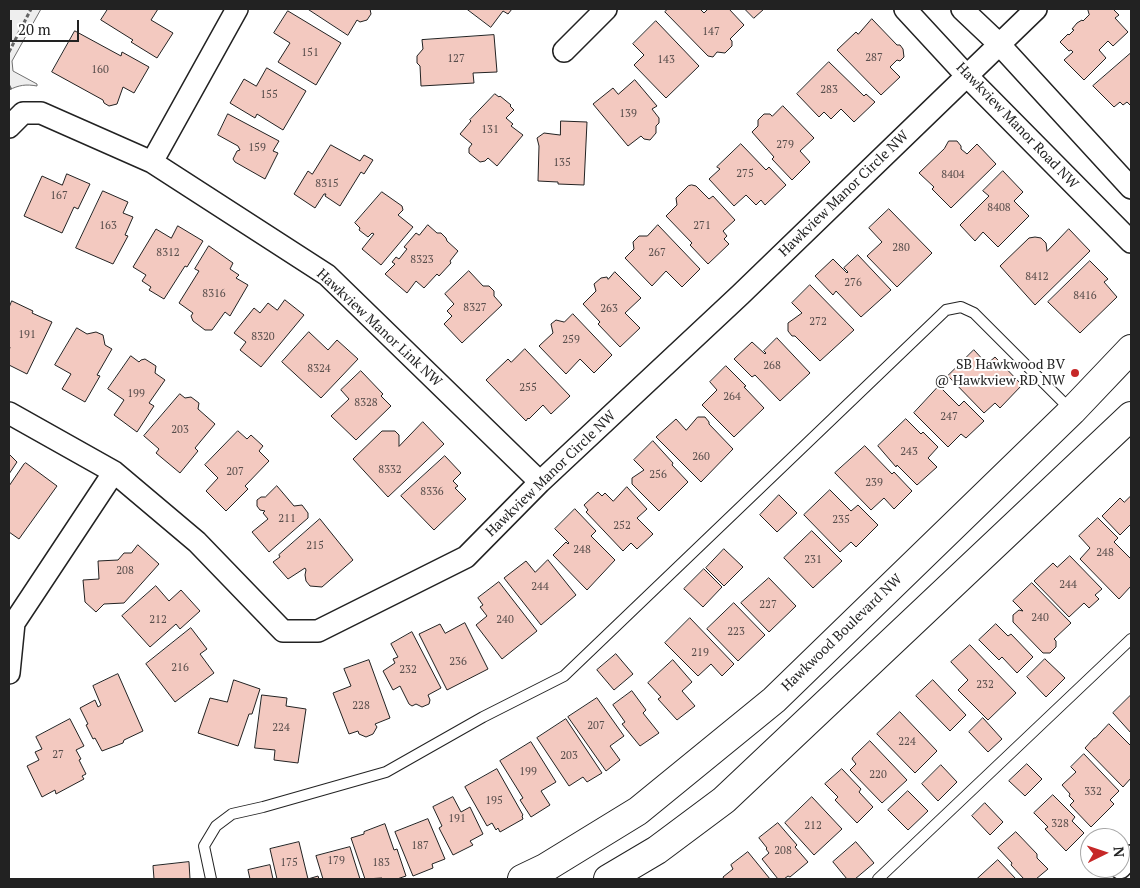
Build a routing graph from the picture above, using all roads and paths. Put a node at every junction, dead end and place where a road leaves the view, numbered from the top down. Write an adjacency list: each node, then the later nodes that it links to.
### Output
1 (32, 9): 9 (path)
2 (236, 9): 14 (street)
3 (606, 9): 8 (street)
4 (906, 9): 10 (street, Hawkview Manor Road NW)
5 (962, 9): 7 (street)
6 (1036, 9): 7 (street, Hawkview Manor Circle NW)
7 (999, 44): 10 (street, Hawkview Manor Circle NW); 15 (street)
8 (564, 51)
9 (9, 52)
10 (966, 75): 16 (street, Hawkview Manor Road NW); 22 (street, Hawkview Manor Circle NW)
11 (9, 86): 12 (path)
12 (11, 90)
13 (9, 127): 14 (street)
14 (152, 162): 22 (street, Hawkview Manor Link NW)
15 (1131, 188)
16 (1131, 242)
17 (1131, 349): 18 (street, Hawkwood Boulevard NW)
18 (1072, 410): 25 (street, Hawkwood Boulevard NW); 27 (lane)
19 (9, 413): 21 (street, Hawkview Manor Circle NW)
20 (1131, 416): 26 (street)
21 (114, 472): 22 (street, Hawkview Manor Circle NW); 24 (street)
22 (540, 482)
23 (1131, 639): 30 (lane)
24 (9, 674)
25 (774, 700): 26 (street); 28 (street, Hawkwood Boulevard NW)
26 (798, 729): 29 (street)
27 (211, 879)
28 (522, 879)
29 (608, 879)
30 (878, 879)

